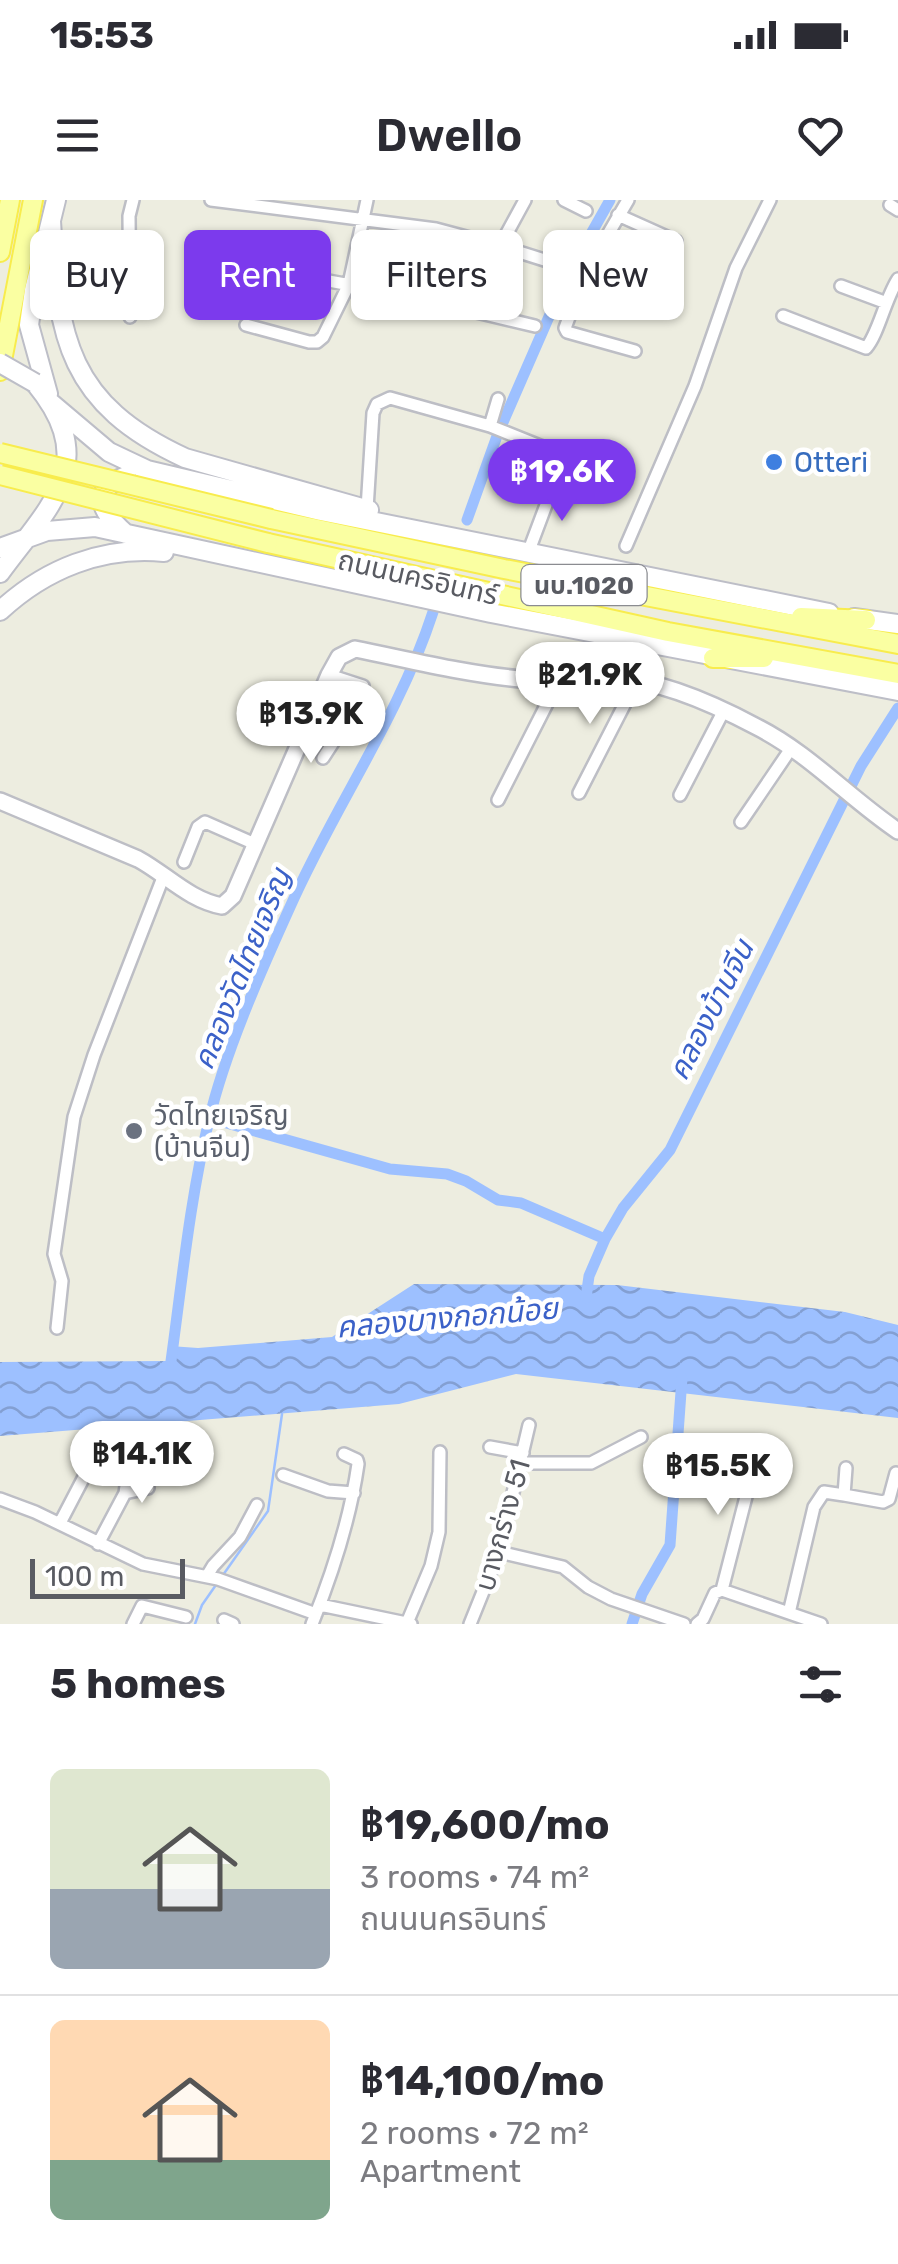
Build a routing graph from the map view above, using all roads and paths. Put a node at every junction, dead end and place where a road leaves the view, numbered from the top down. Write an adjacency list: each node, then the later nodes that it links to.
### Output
1 (10, 200): 20 (main road)
2 (32, 200): 31 (main road)
3 (56, 200): 14 (main road)
4 (133, 200): 15 (street)
5 (211, 200): 13 (street)
6 (368, 200): 13 (street)
7 (525, 200): 17 (street)
8 (564, 200): 11 (street)
9 (628, 200): 12 (street)
10 (770, 200): 42 (street)
11 (586, 211)
12 (618, 216): 18 (street); 19 (street)
13 (362, 218): 16 (street); 23 (street)
14 (51, 221): 33 (main road); 38 (main road)
15 (129, 230)
16 (440, 230)
17 (509, 230)
18 (609, 230)
19 (650, 230)
20 (0, 252)
21 (898, 278): 25 (street)
22 (331, 281): 23 (street)
23 (350, 284): 28 (street); 29 (street)
24 (841, 286): 25 (street)
25 (884, 302): 26 (street)
26 (783, 316)
27 (568, 320): 30 (street)
28 (246, 324)
29 (535, 326)
30 (635, 352)
31 (0, 367): 33 (main road, bridge)
32 (498, 399): 34 (street)
33 (51, 403): 36 (main road, ถนนนครอินทร์ / นบ.1020); 41 (main road)
34 (493, 426): 38 (street); 44 (street)
35 (0, 452): 48 (main road, ถนนนครอินทร์ / นบ.1020, bridge)
36 (147, 470): 39 (main road); 40 (main road, ถนนนครอินทร์ / นบ.1020)
37 (0, 476): 53 (main road, ถนนนครอินทร์ / นบ.1020, bridge)
38 (367, 510): 40 (main road)
39 (126, 534): 41 (main road, ถนนนครอินทร์ / นบ.1020); 45 (main road, ถนนนครอินทร์ / นบ.1020)
40 (448, 535): 44 (main road, ถนนนครอินทร์ / นบ.1020)
41 (25, 539): 43 (main road, ถนนนครอินทร์); 46 (main road)
42 (626, 546)
43 (0, 548)
44 (528, 553): 49 (main road, ถนนนครอินทร์ / นบ.1020)
45 (224, 556): 47 (main road); 51 (main road, ถนนนครอินทร์ / นบ.1020)
46 (0, 574)
47 (0, 612)
48 (741, 615): 49 (main road); 52 (main road, ถนนนครอินทร์ / นบ.1020)
49 (866, 620): 50 (main road, ถนนนครอินทร์ / นบ.1020)
50 (898, 624)
51 (630, 642): 54 (main road, ถนนนครอินทร์ / นบ.1020); 57 (street)
52 (898, 644)
53 (805, 657): 54 (main road); 55 (main road, ถนนนครอินทร์ / นบ.1020)
54 (714, 658): 60 (main road, ถนนนครอินทร์ / นบ.1020)
55 (898, 674)
56 (329, 675): 58 (street); 59 (street); 62 (street)
57 (630, 679): 58 (street); 61 (street); 65 (street)
58 (559, 680): 67 (street)
59 (364, 686)
60 (898, 692)
61 (723, 712): 63 (street); 66 (street)
62 (309, 715): 64 (street); 71 (street)
63 (792, 747): 69 (street); 70 (street)
64 (323, 758)
65 (578, 793)
66 (680, 795)
67 (498, 800)
68 (0, 801): 73 (street)
69 (741, 822)
70 (898, 831)
71 (255, 844): 72 (street); 73 (street)
72 (184, 862)
73 (164, 875): 74 (street)
74 (57, 1328)
75 (529, 1425): 82 (street, บางกร่าง 51)
76 (641, 1436): 82 (street)
77 (490, 1447): 82 (street)
78 (131, 1451): 88 (street)
79 (440, 1452): 101 (street)
80 (344, 1454): 89 (street)
81 (756, 1454): 97 (street)
82 (523, 1458): 95 (street, บางกร่าง 51)
83 (846, 1468): 90 (street)
84 (896, 1473): 90 (street)
85 (283, 1475): 89 (street)
86 (84, 1477): 93 (street)
87 (148, 1488): 88 (street)
88 (125, 1493): 94 (street)
89 (354, 1493): 99 (street)
90 (844, 1495): 98 (street)
91 (1, 1499): 93 (street)
92 (257, 1505): 96 (street)
93 (60, 1523): 94 (street)
94 (98, 1544): 96 (street)
95 (499, 1552): 103 (street, บางกร่าง 51); 104 (street)
96 (218, 1579): 99 (street)
97 (722, 1590): 98 (street); 105 (street)
98 (789, 1613): 106 (street)
99 (316, 1614): 101 (street)
100 (186, 1617): 102 (street)
101 (408, 1623)
102 (133, 1624)
103 (470, 1624)
104 (684, 1624)
105 (696, 1624)
106 (820, 1624)

